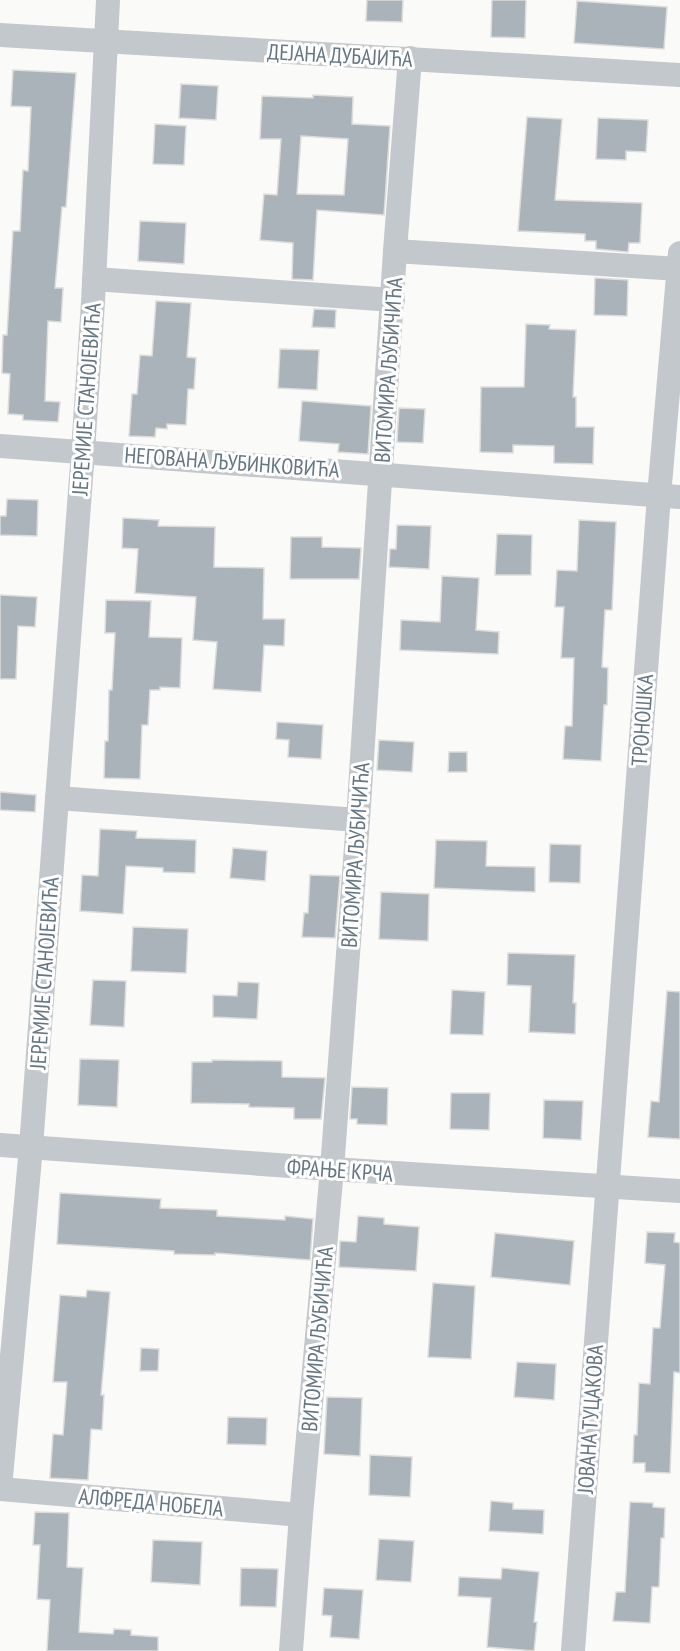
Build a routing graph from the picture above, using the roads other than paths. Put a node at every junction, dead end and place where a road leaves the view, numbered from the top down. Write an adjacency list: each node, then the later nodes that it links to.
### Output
1 (108, 0): 3 (street, ЈЕРЕМИЈЕ СТАНОЈЕВИЋА)
2 (0, 35): 3 (street, ДЕЈАНА ДУБАЈИЋА)
3 (105, 43): 4 (street, ДЕЈАНА ДУБАЈИЋА); 8 (street, ЈЕРЕМИЈЕ СТАНОЈЕВИЋА)
4 (410, 58): 5 (street, ДЕЈАНА ДУБАЈИЋА); 6 (street, ВИТОМИРА ЉУБИЧИЋА)
5 (680, 75)
6 (395, 251): 7 (street); 9 (street, ВИТОМИРА ЉУБИЧИЋА)
7 (679, 261): 13 (street, ТРОНОШКА)
8 (94, 279): 9 (street); 11 (street, ЈЕРЕМИЈЕ СТАНОЈЕВИЋА)
9 (393, 300): 12 (street, ВИТОМИРА ЉУБИЧИЋА)
10 (0, 446): 11 (street, НЕГОВАНА ЉУБИНКОВИЋА)
11 (83, 451): 12 (street, НЕГОВАНА ЉУБИНКОВИЋА); 14 (street, ЈЕРЕМИЈЕ СТАНОЈЕВИЋА)
12 (381, 473): 13 (street, НЕГОВАНА ЉУБИНКОВИЋА); 15 (street, ВИТОМИРА ЉУБИЧИЋА)
13 (669, 496): 19 (street, ТРОНОШКА)
14 (57, 798): 15 (street); 17 (street, ЈЕРЕМИЈЕ СТАНОЈЕВИЋА)
15 (358, 820): 18 (street, ВИТОМИРА ЉУБИЧИЋА)
16 (0, 1145): 17 (street, ФРАЊЕ КРЧА)
17 (31, 1147): 18 (street, ФРАЊЕ КРЧА); 21 (street, АЛФРЕДА НОБЕЛА)
18 (332, 1169): 19 (street, ФРАЊЕ КРЧА); 22 (street, ВИТОМИРА ЉУБИЧИЋА)
19 (606, 1187): 20 (street, ФРАЊЕ КРЧА); 24 (street, ЈОВАНА ТУЦАКОВА)
20 (680, 1191)
21 (0, 1488): 22 (street, АЛФРЕДА НОБЕЛА)
22 (301, 1515): 23 (street, ВИТОМИРА ЉУБИЧИЋА)
23 (291, 1651)
24 (573, 1651)

